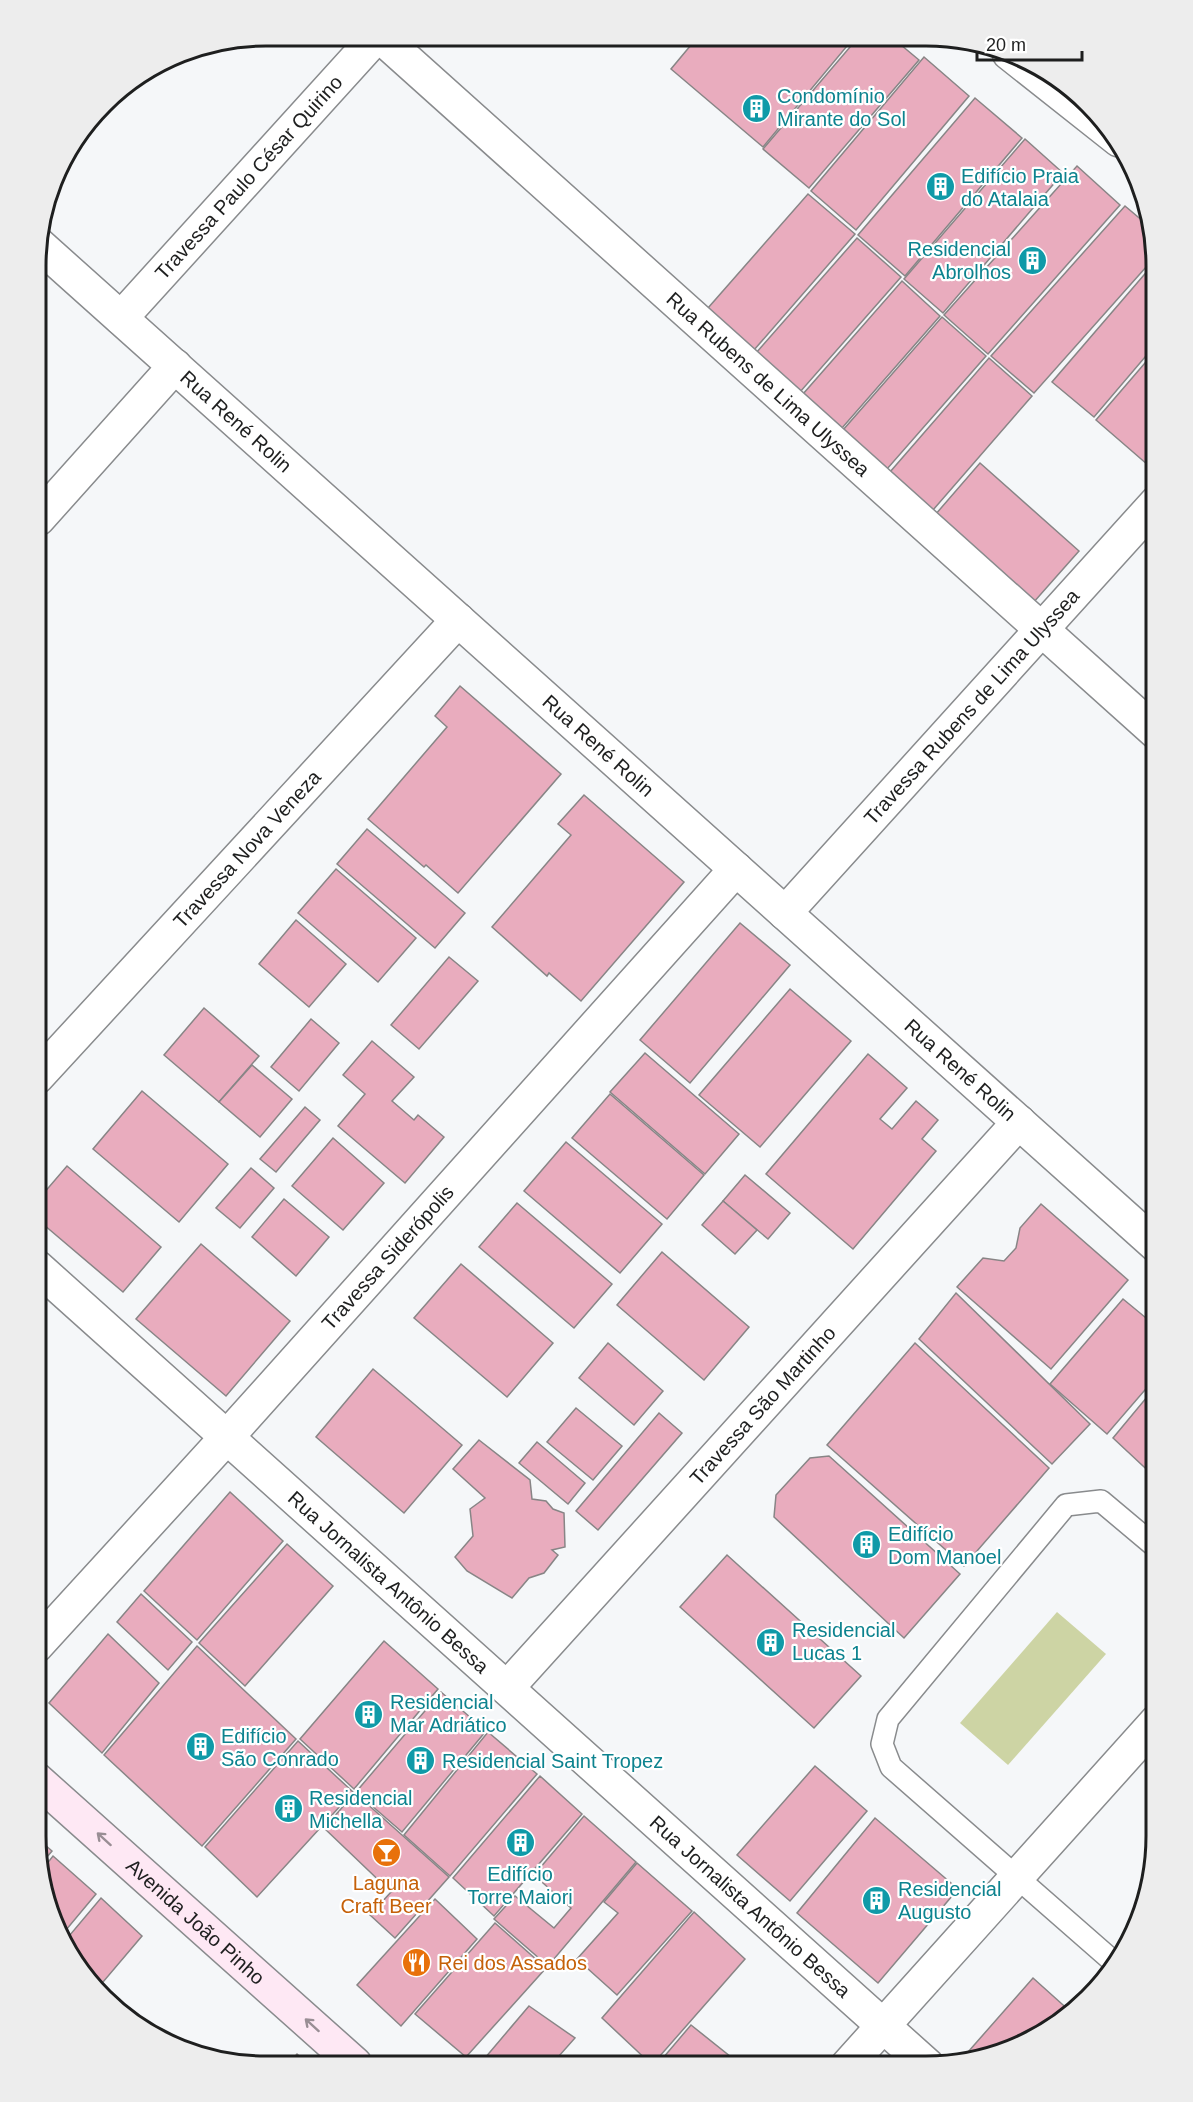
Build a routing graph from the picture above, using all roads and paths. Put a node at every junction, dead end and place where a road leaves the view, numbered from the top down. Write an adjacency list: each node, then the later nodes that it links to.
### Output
1 (368, 46): 6 (street, Travessa Paulo César Quirino)
2 (391, 46): 11 (street, Rua Rubens de Lima Ulyssea)
3 (1044, 81): 4 (street)
4 (1081, 110)
5 (47, 252): 6 (street, Rua René Rolin)
6 (121, 318): 7 (street, Rua René Rolin)
7 (175, 366): 8 (street); 10 (street, Rua René Rolin)
8 (46, 510)
9 (1147, 513): 11 (street, Travessa Rubens de Lima Ulyssea)
10 (458, 620): 13 (street, Rua René Rolin); 15 (street, Travessa Nova Veneza)
11 (1042, 630): 12 (street, Rua Rubens de Lima Ulyssea); 14 (street, Travessa Rubens de Lima Ulyssea)
12 (1147, 724)
13 (736, 869): 14 (street, Rua René Rolin); 19 (street, Travessa Siderópolis)
14 (785, 913): 16 (street, Rua René Rolin)
15 (46, 1067)
16 (1019, 1122): 17 (street, Rua René Rolin); 22 (street, Travessa São Martinho)
17 (1147, 1237)
18 (46, 1275): 19 (street, Rua Jornalista Antônio Bessa)
19 (227, 1437): 21 (street, Travessa Siderópolis); 22 (street, Rua Jornalista Antônio Bessa)
20 (1147, 1540): 25 (lane)
21 (46, 1635)
22 (507, 1688): 27 (street, Rua Jornalista Antônio Bessa)
23 (1147, 1731): 25 (street)
24 (46, 1788): 28 (main road, Avenida João Pinho, one-way to 24)
25 (1017, 1878): 26 (lane); 27 (street)
26 (1109, 1958)
27 (884, 2026): 29 (street); 30 (street, Rua Jornalista Antônio Bessa)
28 (346, 2056)
29 (856, 2056)
30 (917, 2056)

